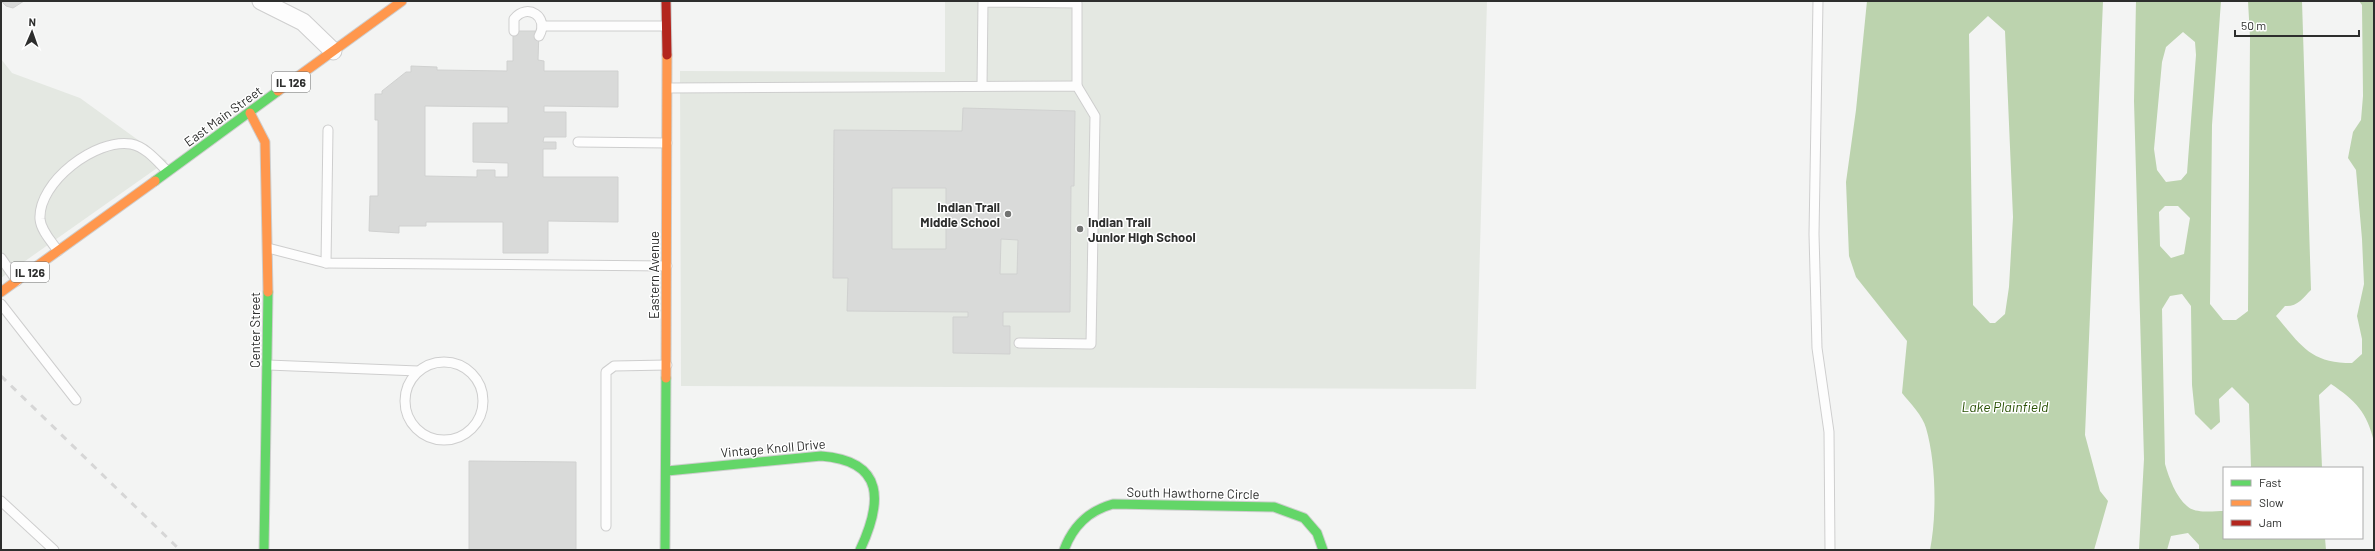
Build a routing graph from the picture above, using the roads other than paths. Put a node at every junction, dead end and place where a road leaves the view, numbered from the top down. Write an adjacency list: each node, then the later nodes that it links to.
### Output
1 (261, 1): 9 (street)
2 (402, 1): 9 (street, East Main Street / IL 126)
3 (666, 1): 6 (street, Eastern Avenue)
4 (1818, 1): 40 (lane)
5 (542, 26): 6 (lane); 7 (lane); 8 (lane)
6 (666, 26): 12 (street, Eastern Avenue)
7 (514, 31)
8 (539, 36)
9 (333, 50): 13 (street, East Main Street / IL 126)
10 (982, 86): 11 (lane); 11 (lane); 12 (lane)
11 (1077, 86): 26 (lane)
12 (668, 88): 16 (street, Eastern Avenue)
13 (250, 113): 17 (street, East Main Street); 18 (street, Center Street)
14 (328, 130): 21 (lane)
15 (578, 142): 16 (lane)
16 (667, 143): 22 (street, Eastern Avenue)
17 (168, 171): 19 (street, East Main Street); 19 (lane)
18 (268, 248): 21 (lane); 27 (street, Center Street)
19 (58, 251): 23 (street, IL 126)
20 (1, 258): 23 (lane)
21 (326, 263): 22 (lane)
22 (667, 266): 28 (street, Eastern Avenue)
23 (17, 281): 24 (street, IL 126)
24 (1, 292)
25 (1, 304): 30 (lane)
26 (1019, 344)
27 (268, 364): 29 (lane); 35 (street, Center Street)
28 (667, 365): 31 (street, Eastern Avenue); 33 (lane)
29 (418, 371): 29 (lane)
30 (76, 400)
31 (667, 471): 36 (street, Eastern Avenue); 37 (street, Vintage Knoll Drive)
32 (1, 501): 34 (lane)
33 (606, 526)
34 (54, 550)
35 (264, 550)
36 (665, 550)
37 (860, 550)
38 (1064, 550): 39 (street, South Hawthorne Circle)
39 (1323, 550)
40 (1830, 550)

